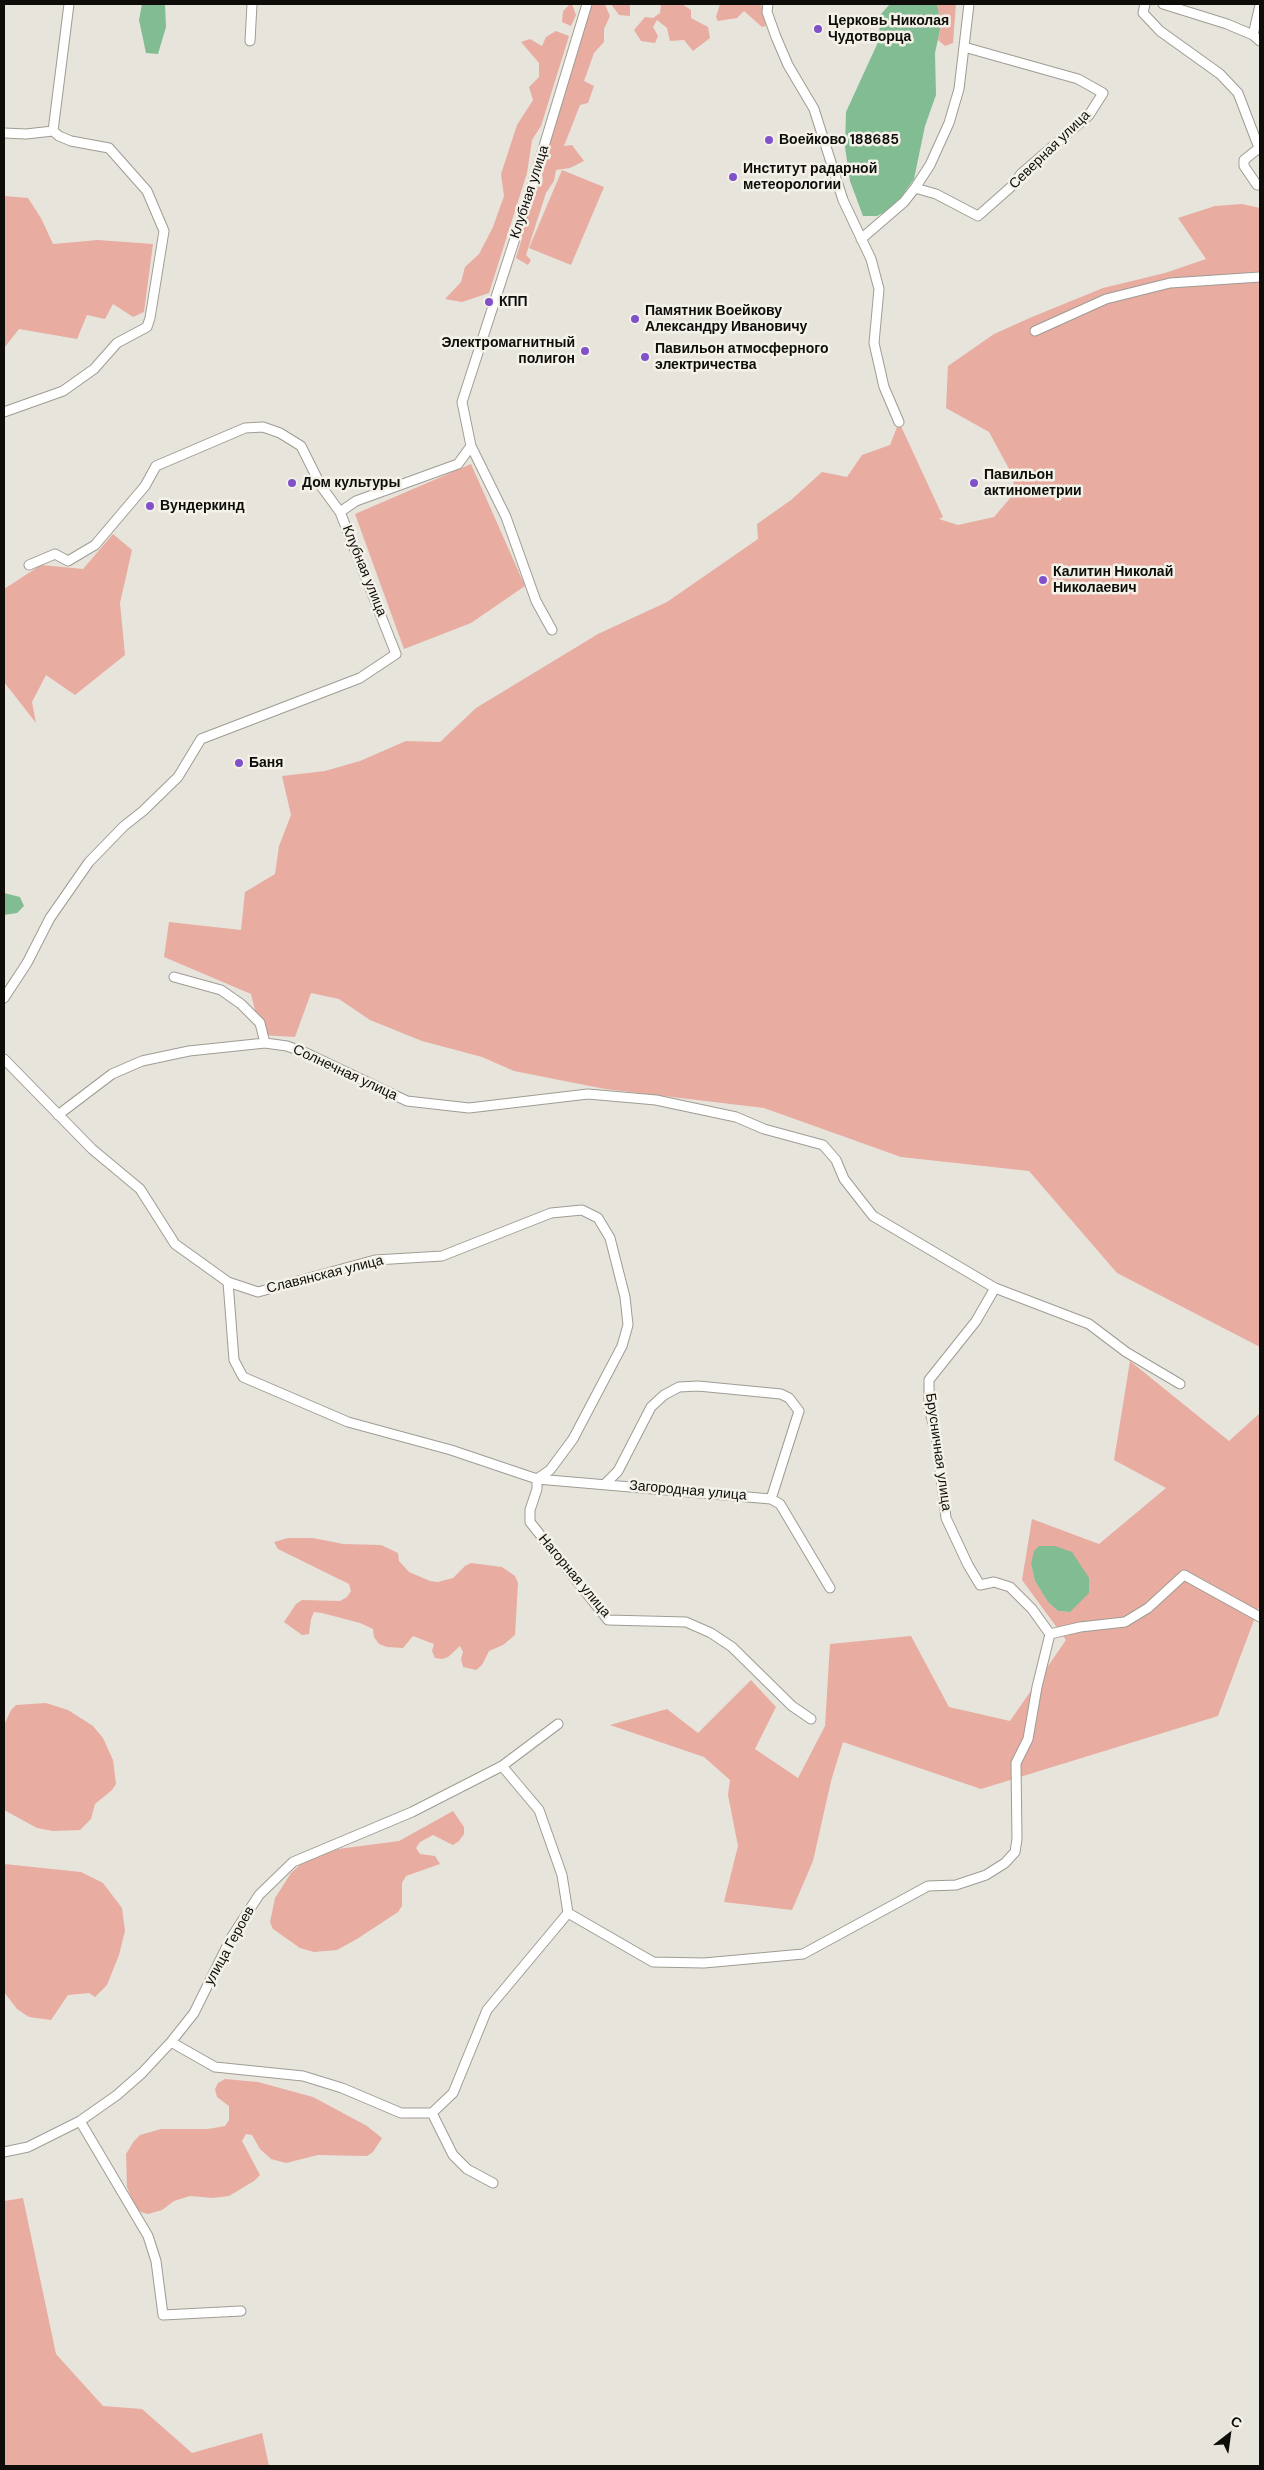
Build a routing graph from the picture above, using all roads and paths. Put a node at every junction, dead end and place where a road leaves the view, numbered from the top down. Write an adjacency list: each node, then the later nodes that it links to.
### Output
1 (69, 4): 12 (street)
2 (252, 4): 10 (street)
3 (587, 4): 21 (street, Клубная улица)
4 (768, 4): 16 (street)
5 (969, 4): 11 (street)
6 (1145, 4): 14 (street)
7 (1163, 4): 9 (street)
8 (1260, 5): 9 (street)
9 (1256, 38)
10 (250, 41)
11 (964, 47): 15 (street); 15 (street, Северная улица)
12 (53, 131): 13 (street); 19 (street)
13 (4, 133)
14 (1260, 185)
15 (916, 188): 16 (street)
16 (861, 239): 20 (street)
17 (1260, 277): 18 (street)
18 (1035, 331)
19 (4, 412)
20 (899, 422)
21 (471, 446): 22 (street, Клубная улица); 24 (street)
22 (340, 512): 23 (street); 26 (street, Клубная улица)
23 (30, 564)
24 (552, 630)
25 (174, 977): 27 (street)
26 (4, 998)
27 (265, 1043): 29 (street, Солнечная улица); 31 (street, Солнечная улица)
28 (4, 1059): 29 (street, Славянская улица)
29 (58, 1115): 30 (street, Славянская улица)
30 (228, 1282): 33 (street, Загородная улица); 33 (street, Славянская улица)
31 (995, 1288): 32 (street); 38 (street, Брусничная улица)
32 (1180, 1384)
33 (537, 1479): 34 (street, Загородная улица); 39 (street, Нагорная улица)
34 (605, 1484): 35 (street, Загородная улица); 35 (street, Загородная улица)
35 (771, 1499): 36 (street)
36 (830, 1588)
37 (1260, 1617): 38 (street)
38 (1050, 1634): 42 (street)
39 (811, 1719)
40 (558, 1724): 41 (street, улица Героев)
41 (502, 1766): 42 (street); 43 (street, улица Героев)
42 (568, 1913): 44 (street)
43 (171, 2042): 44 (street); 45 (street, улица Героев)
44 (432, 2113): 47 (street)
45 (80, 2121): 46 (street, улица Героев); 48 (street)
46 (4, 2152)
47 (493, 2183)
48 (241, 2311)

